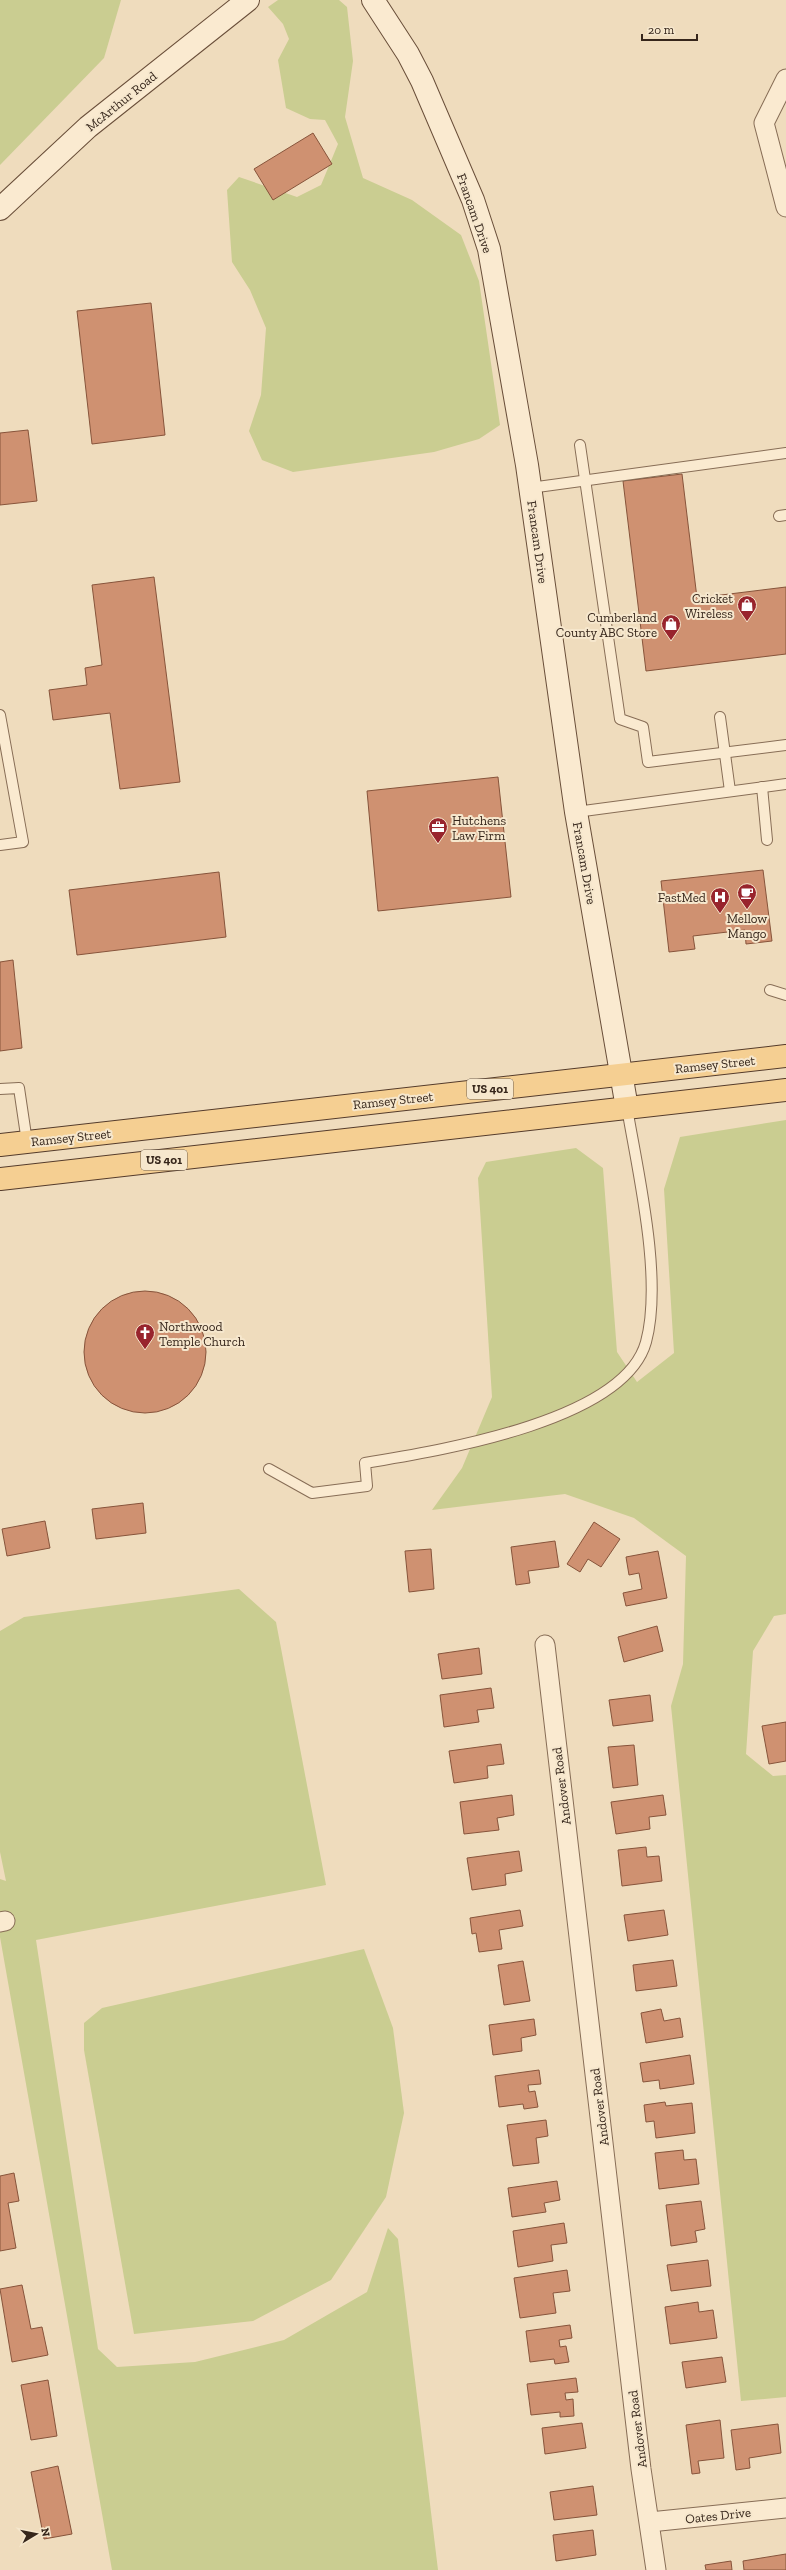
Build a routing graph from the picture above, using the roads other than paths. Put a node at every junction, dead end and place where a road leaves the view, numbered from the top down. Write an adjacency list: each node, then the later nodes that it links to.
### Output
1 (248, 0): 5 (street, McArthur Road)
2 (373, 0): 9 (street, Francam Drive)
3 (786, 79): 4 (street)
4 (786, 207)
5 (0, 209)
6 (580, 445): 8 (lane)
7 (786, 453): 8 (lane)
8 (585, 481): 9 (lane); 13 (lane)
9 (530, 488): 17 (street, Francam Drive)
10 (0, 715): 19 (lane)
11 (720, 717): 13 (lane)
12 (786, 745): 13 (lane)
13 (726, 753): 16 (lane)
14 (786, 784): 15 (lane)
15 (762, 787): 16 (lane); 18 (lane)
16 (730, 791): 17 (lane)
17 (576, 812): 23 (street, Francam Drive)
18 (767, 840)
19 (0, 845)
20 (770, 990): 21 (lane)
21 (786, 995)
22 (786, 1056): 23 (main road, Ramsey Street / US 401)
23 (620, 1075): 26 (street, Francam Drive); 27 (main road, Ramsey Street / US 401)
24 (0, 1089): 27 (lane)
25 (786, 1090): 26 (main road, US 401)
26 (627, 1108): 29 (main road, US 401); 30 (lane)
27 (27, 1142): 28 (main road, Ramsey Street / US 401)
28 (0, 1145)
29 (0, 1179)
30 (269, 1469)
31 (545, 1644): 33 (street, Andover Road)
32 (786, 2508): 33 (street, Oates Drive)
33 (650, 2522): 34 (street, Andover Road)
34 (656, 2570)

